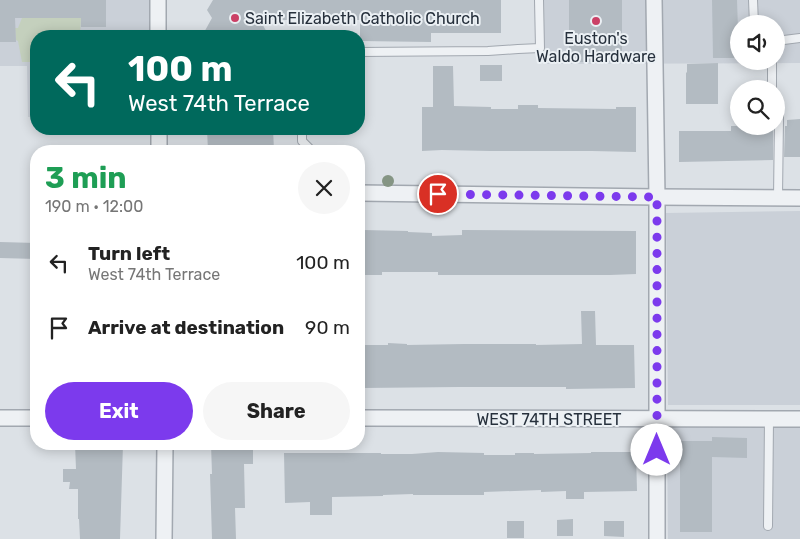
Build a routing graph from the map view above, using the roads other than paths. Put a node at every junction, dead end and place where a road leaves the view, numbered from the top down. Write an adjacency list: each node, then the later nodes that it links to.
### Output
1 (158, 0): 6 (street)
2 (539, 0): 9 (lane)
3 (654, 0): 12 (street)
4 (753, 0): 5 (lane)
5 (754, 15)
6 (158, 30)
7 (800, 38): 8 (lane)
8 (785, 39)
9 (365, 52)
10 (779, 135): 13 (lane)
11 (365, 193): 12 (street)
12 (657, 197): 13 (street); 18 (street)
13 (778, 198): 14 (street)
14 (800, 198)
15 (0, 418): 16 (street)
16 (30, 418)
17 (365, 418): 18 (street, WEST 74TH STREET)
18 (657, 419): 19 (street, WEST 74TH STREET); 24 (street)
19 (769, 419): 20 (street, WEST 74TH STREET); 22 (lane)
20 (800, 419)
21 (165, 450): 23 (street)
22 (768, 526)
23 (164, 539)
24 (657, 539)

